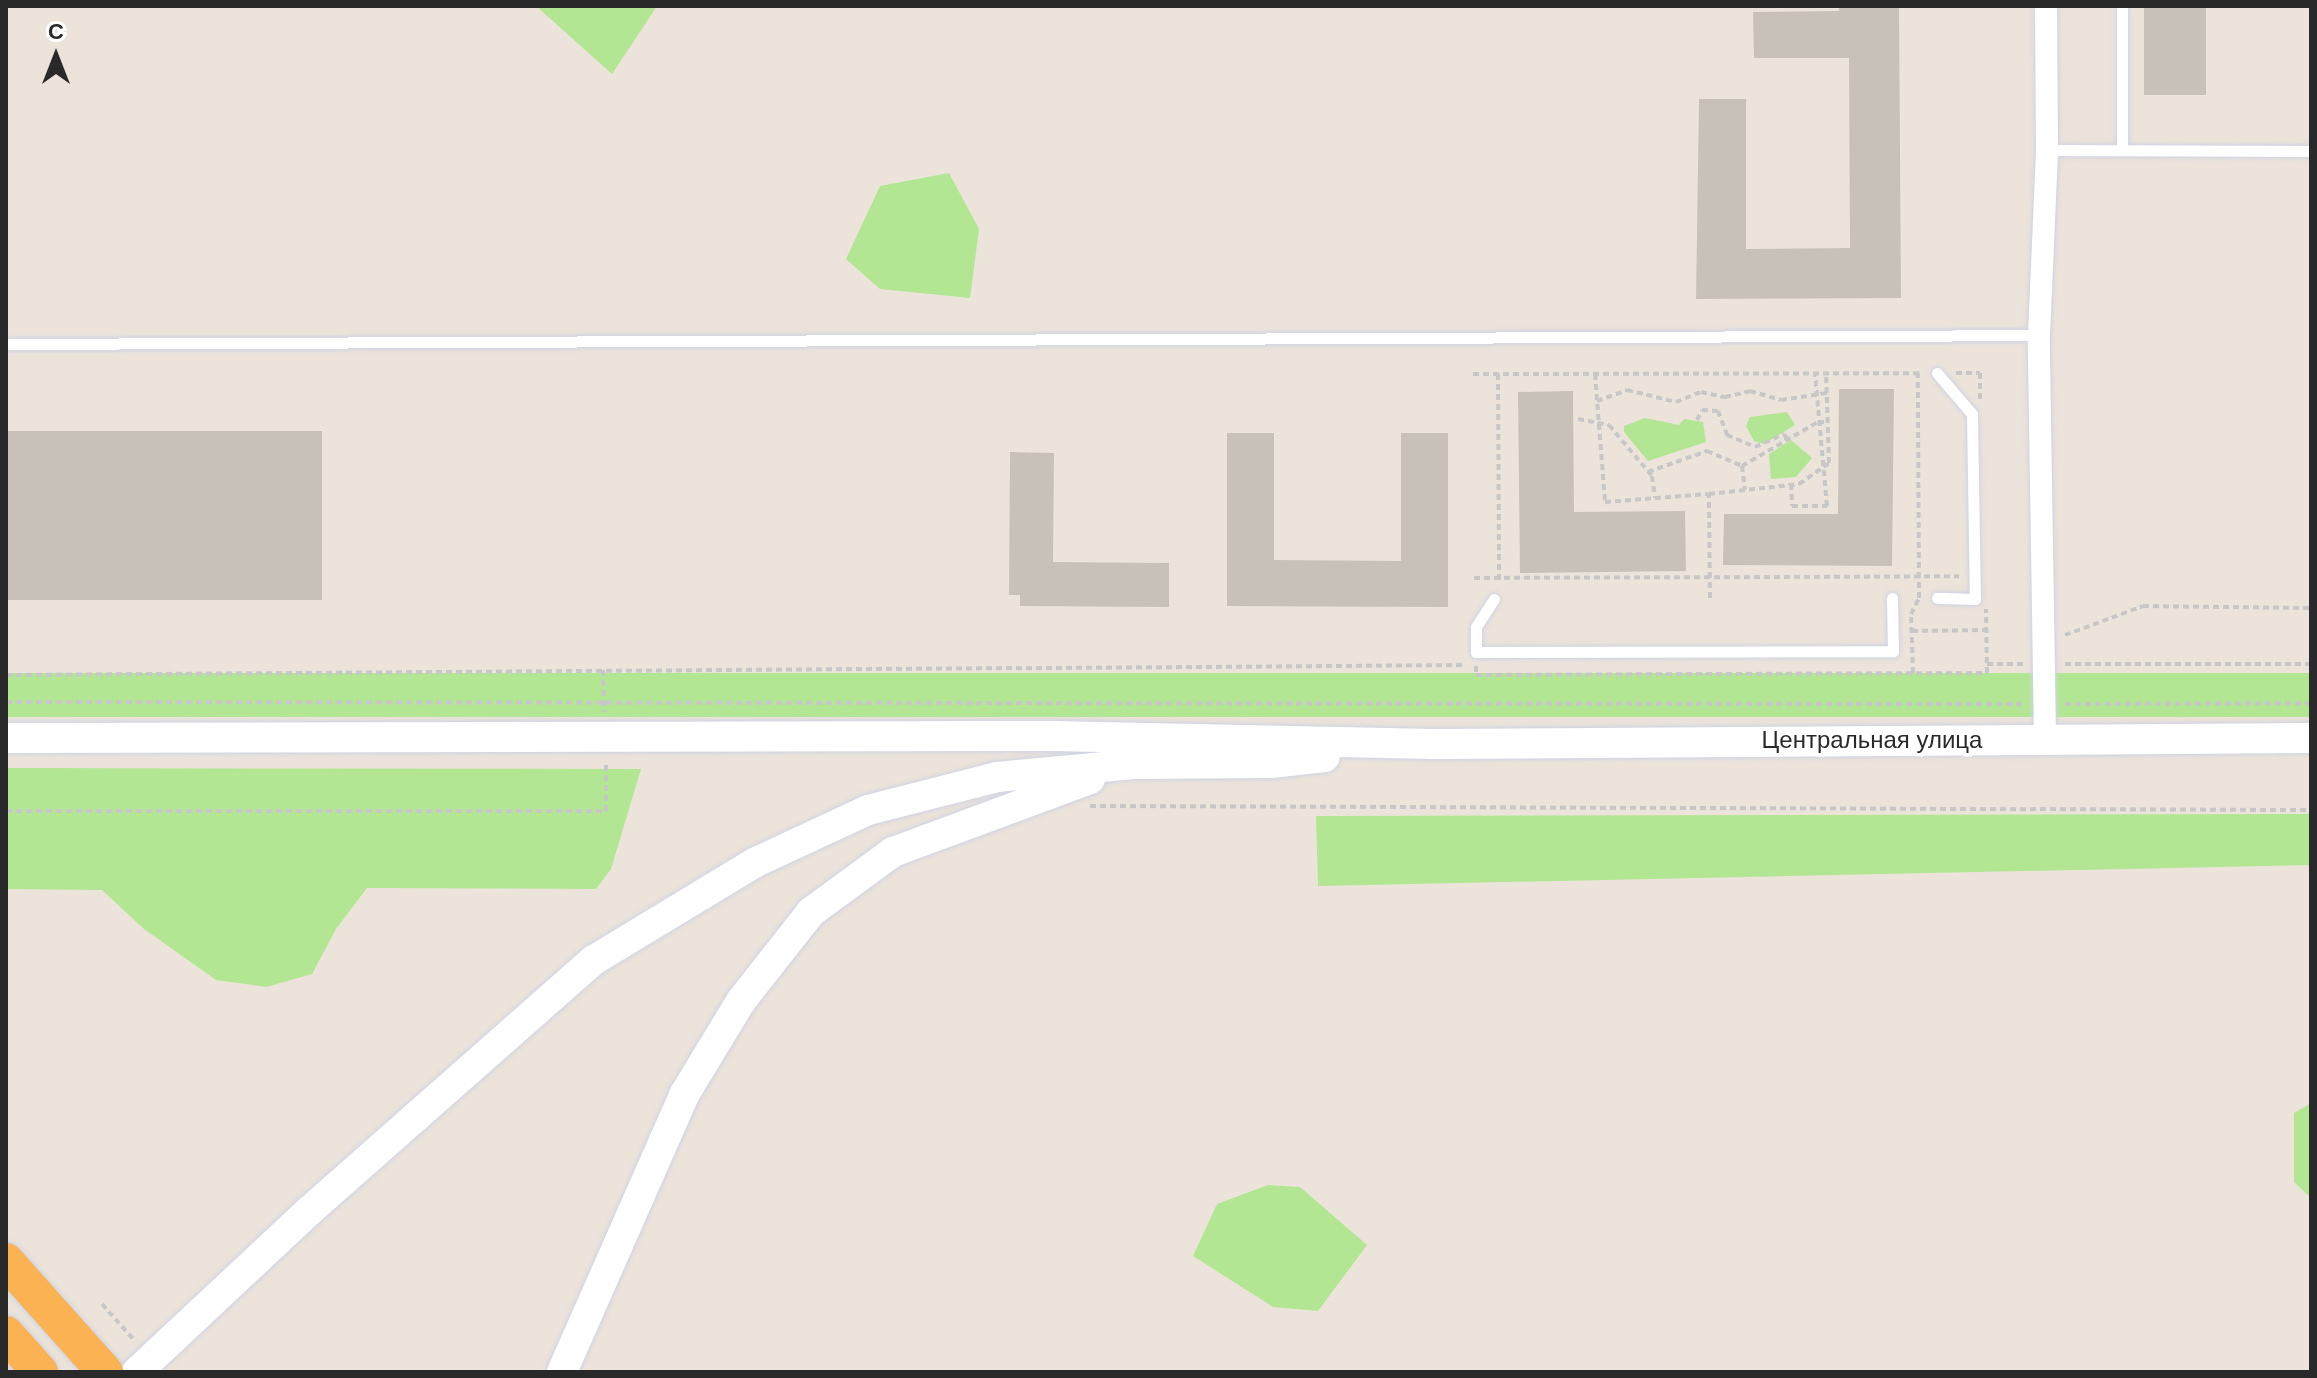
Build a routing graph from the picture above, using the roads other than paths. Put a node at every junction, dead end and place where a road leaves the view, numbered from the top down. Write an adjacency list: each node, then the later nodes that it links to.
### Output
1 (2046, 6): 3 (street)
2 (2122, 6): 4 (lane)
3 (2047, 150): 4 (lane); 6 (street)
4 (2122, 150): 5 (lane)
5 (2311, 151)
6 (2039, 335): 7 (lane); 13 (street)
7 (6, 344)
8 (1937, 373): 11 (lane)
9 (1497, 594): 10 (lane)
10 (1892, 598)
11 (1937, 598)
12 (6, 738): 15 (main road)
13 (2045, 738): 14 (main road, Центральная улица); 15 (main road, Центральная улица)
14 (2311, 738)
15 (1434, 744): 16 (main road)
16 (1135, 764): 19 (main road); 22 (main road)
17 (6, 1261): 21 (highway)
18 (6, 1334): 20 (highway)
19 (144, 1366)
20 (40, 1372)
21 (105, 1372)
22 (562, 1372)

